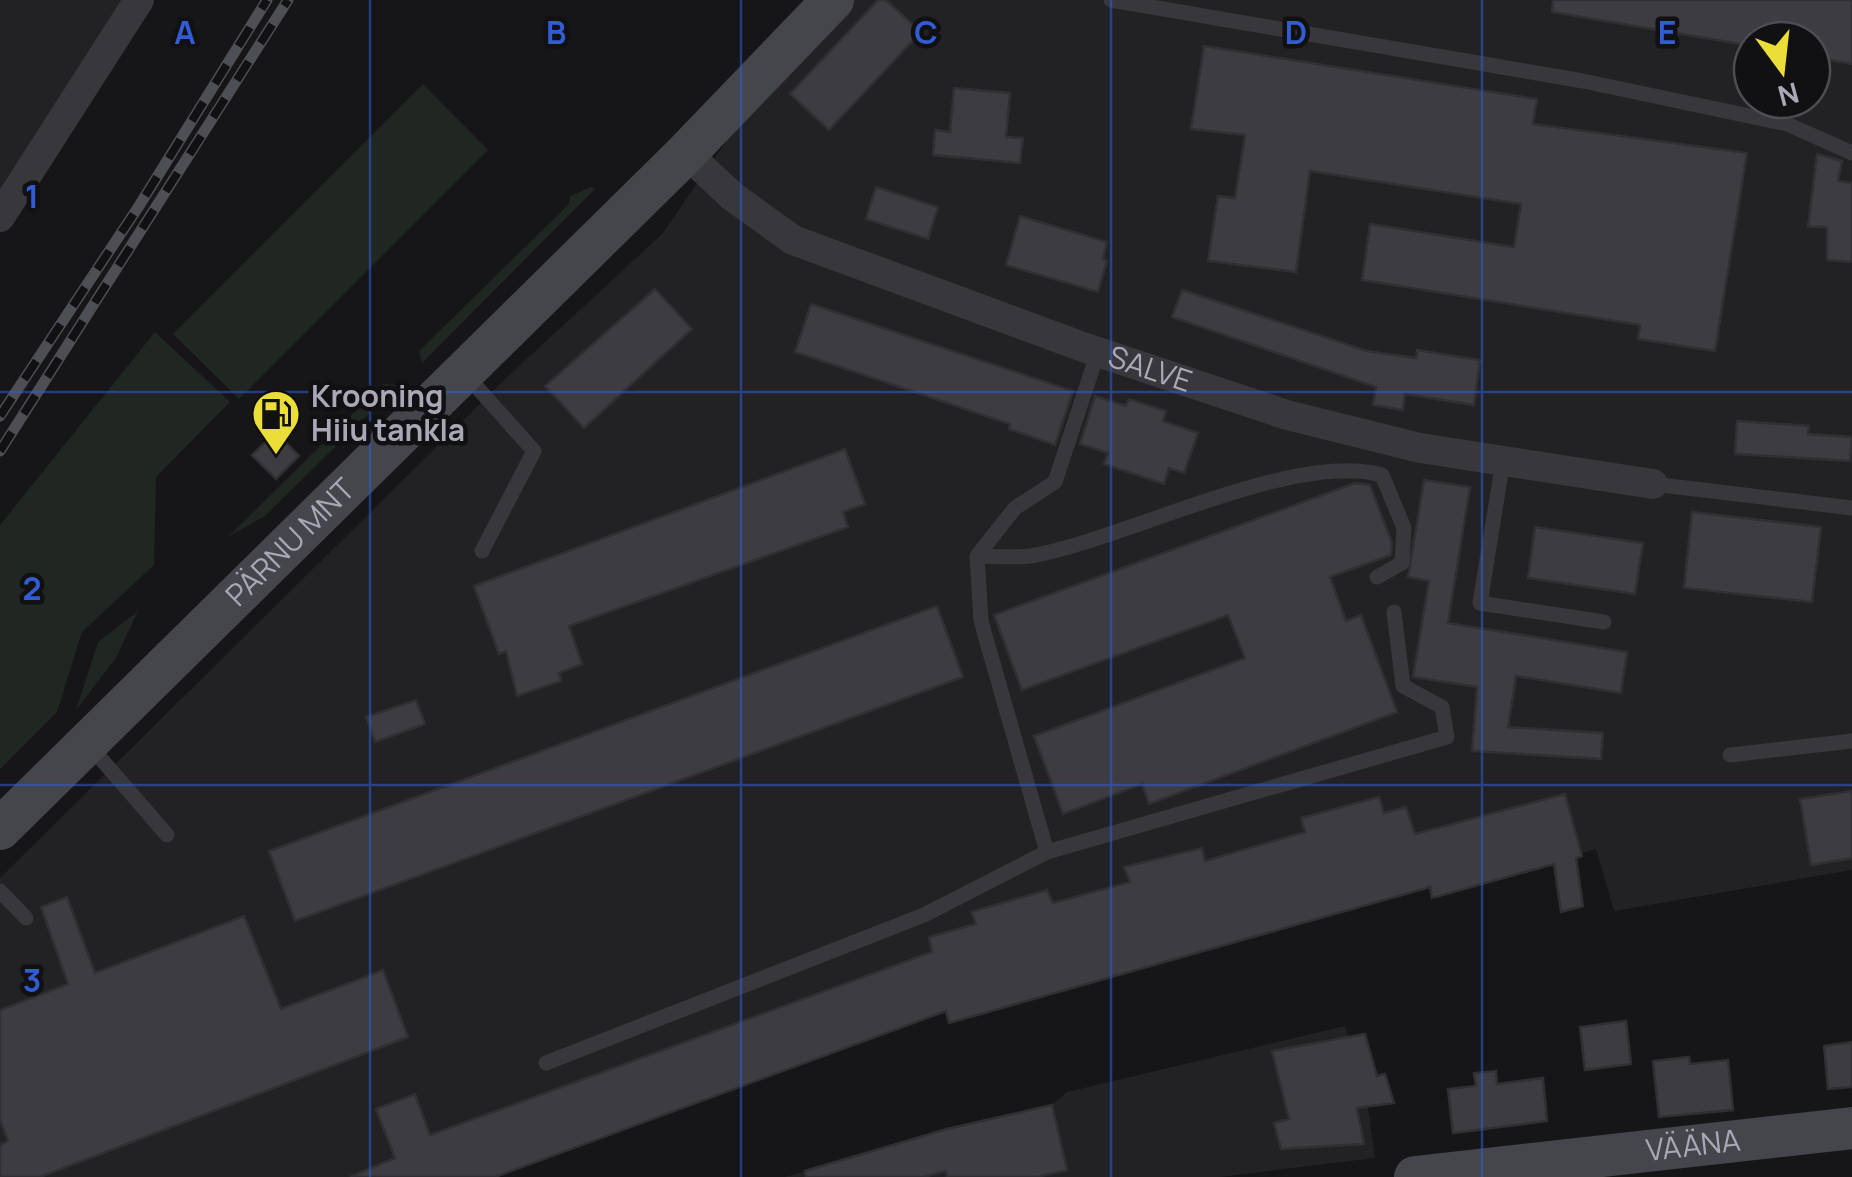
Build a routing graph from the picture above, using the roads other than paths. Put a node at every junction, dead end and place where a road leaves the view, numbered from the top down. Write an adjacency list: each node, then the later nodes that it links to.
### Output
1 (140, 0): 6 (street)
2 (833, 0): 4 (main road, PÄRNU MNT)
3 (1111, 0): 5 (lane)
4 (686, 153): 7 (street, SALVE); 8 (main road, PÄRNU MNT)
5 (1852, 153)
6 (0, 218)
7 (1098, 352): 9 (street, SALVE); 13 (lane)
8 (464, 372): 12 (lane); 18 (main road, PÄRNU MNT)
9 (1503, 461): 10 (street, SALVE); 16 (lane)
10 (1653, 484): 11 (lane)
11 (1852, 508)
12 (482, 551)
13 (977, 556): 14 (lane); 22 (lane)
14 (1377, 577)
15 (1394, 612): 22 (lane)
16 (1604, 622)
17 (1852, 742): 19 (lane)
18 (87, 744): 20 (main road, PÄRNU MNT); 21 (lane)
19 (1730, 755)
20 (0, 830)
21 (168, 835)
22 (1047, 852): 25 (lane)
23 (0, 891): 24 (lane)
24 (26, 918)
25 (546, 1063)
26 (1852, 1128): 27 (main road, VÄÄNA)
27 (1586, 1166): 28 (main road, VÄÄNA)
28 (1415, 1177)

